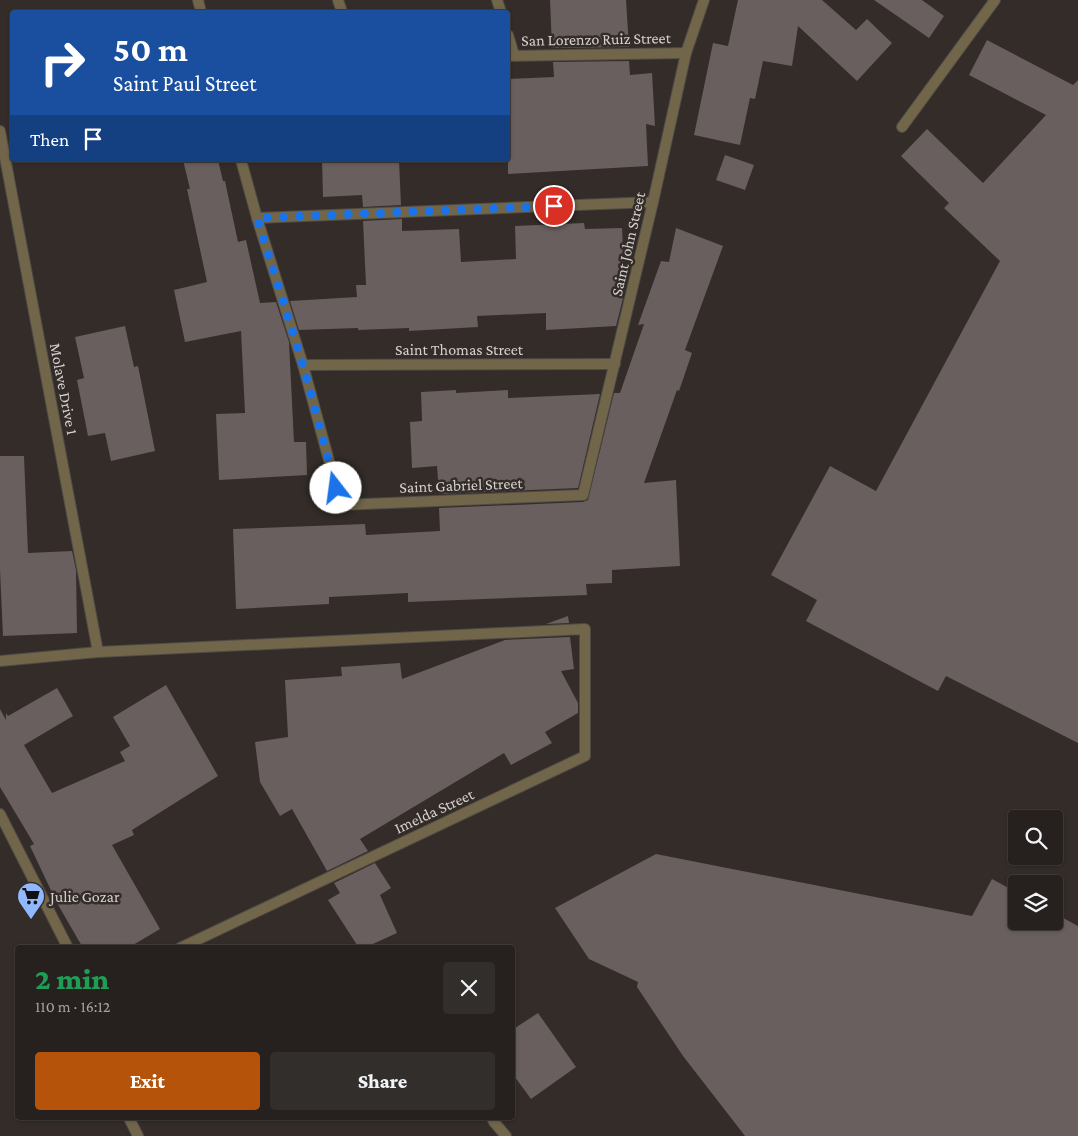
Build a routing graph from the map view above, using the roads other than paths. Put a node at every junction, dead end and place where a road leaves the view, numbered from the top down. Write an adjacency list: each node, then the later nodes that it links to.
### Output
1 (704, 0): 3 (street, Saint John Street)
2 (994, 0): 5 (street)
3 (686, 53): 4 (street, San Lorenzo Ruiz Street); 8 (street, Saint John Street)
4 (511, 55)
5 (902, 128)
6 (0, 130): 13 (street, Molave Drive 1)
7 (242, 162): 9 (street)
8 (653, 202): 9 (street); 10 (street, Saint John Street)
9 (257, 218): 11 (street)
10 (615, 364): 11 (street, Saint Thomas Street); 12 (street, Saint John Street)
11 (303, 365): 12 (street, Saint Gabriel Street)
12 (583, 495)
13 (98, 652): 14 (street); 17 (street, Imelda Street)
14 (0, 661)
15 (0, 814): 16 (street)
16 (66, 945)
17 (186, 945)
18 (130, 1120): 20 (street)
19 (493, 1120): 21 (street)
20 (138, 1136)
21 (506, 1136)

